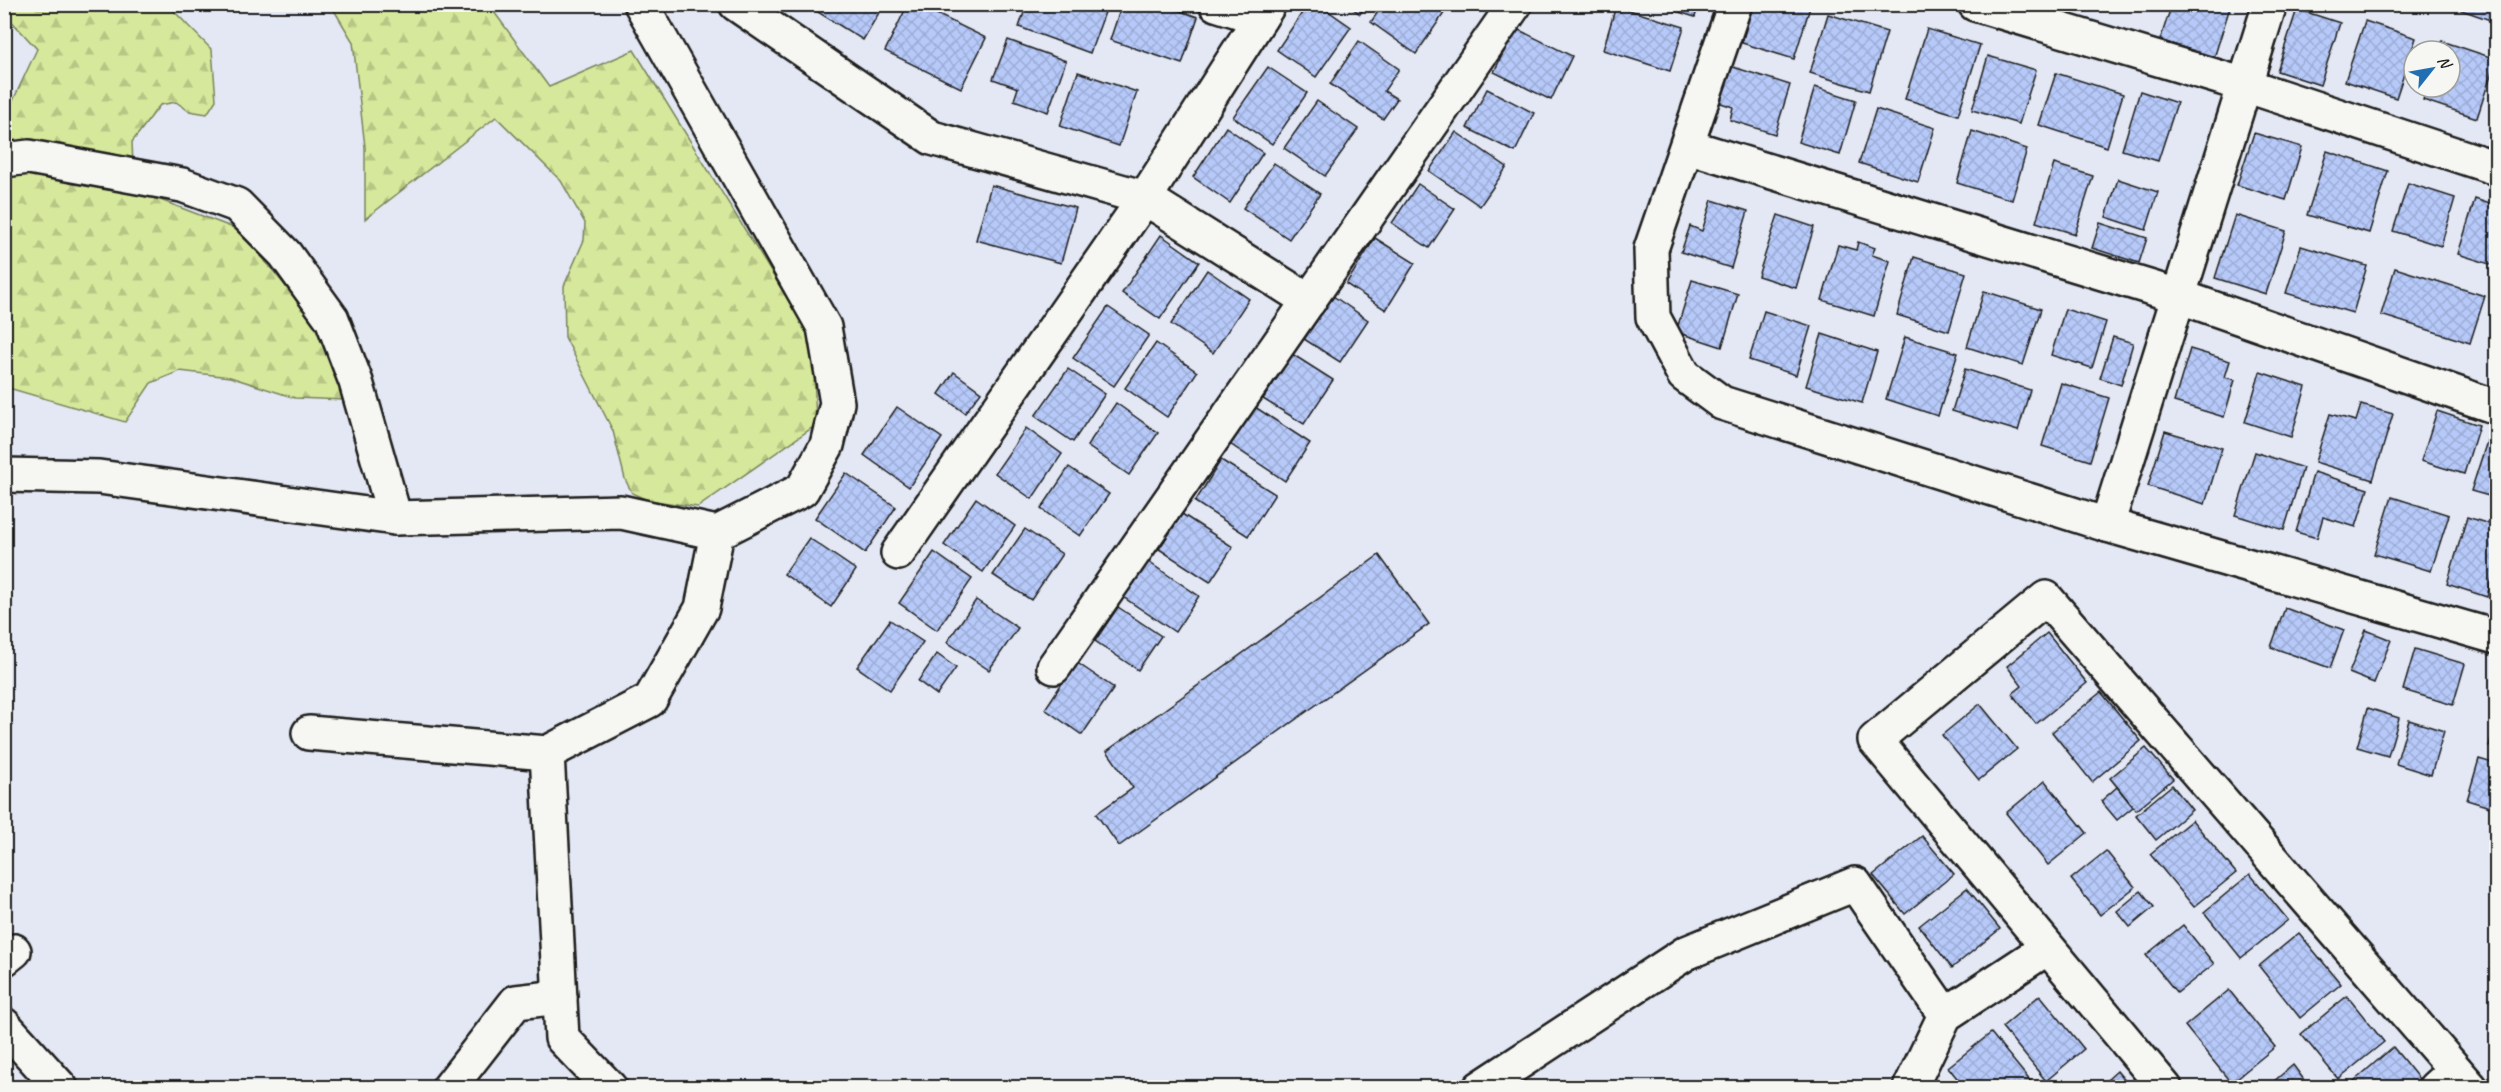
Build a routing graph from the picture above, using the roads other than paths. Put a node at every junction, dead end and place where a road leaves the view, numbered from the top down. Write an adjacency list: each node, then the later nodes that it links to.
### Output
1 (642, 4): 20 (street)
2 (736, 4): 13 (street)
3 (1216, 4): 8 (street)
4 (1515, 4): 15 (street)
5 (1735, 4): 10 (street)
6 (1975, 4): 9 (street)
7 (2270, 4): 9 (street)
8 (1264, 11): 13 (street)
9 (2245, 85): 12 (street); 14 (street)
10 (1687, 146): 14 (street); 19 (street)
11 (4, 160): 18 (street)
12 (2496, 168)
13 (1145, 198): 15 (street); 21 (street)
14 (2178, 296): 16 (street); 19 (street)
15 (1309, 301): 23 (street)
16 (2496, 407)
17 (4, 475): 18 (street)
18 (395, 518): 20 (street)
19 (2107, 525): 22 (street)
20 (717, 533): 25 (street)
21 (898, 553)
22 (2496, 637)
23 (1054, 667)
24 (309, 734): 25 (street)
25 (547, 753): 27 (street)
26 (2047, 948): 28 (street); 30 (street); 36 (street)
27 (560, 997): 32 (street); 33 (street)
28 (1945, 1015): 34 (street); 35 (street)
29 (4, 1024): 31 (street)
30 (2453, 1082)
31 (62, 1088)
32 (449, 1088)
33 (610, 1088)
34 (1480, 1088)
35 (1910, 1088)
36 (2166, 1088)

